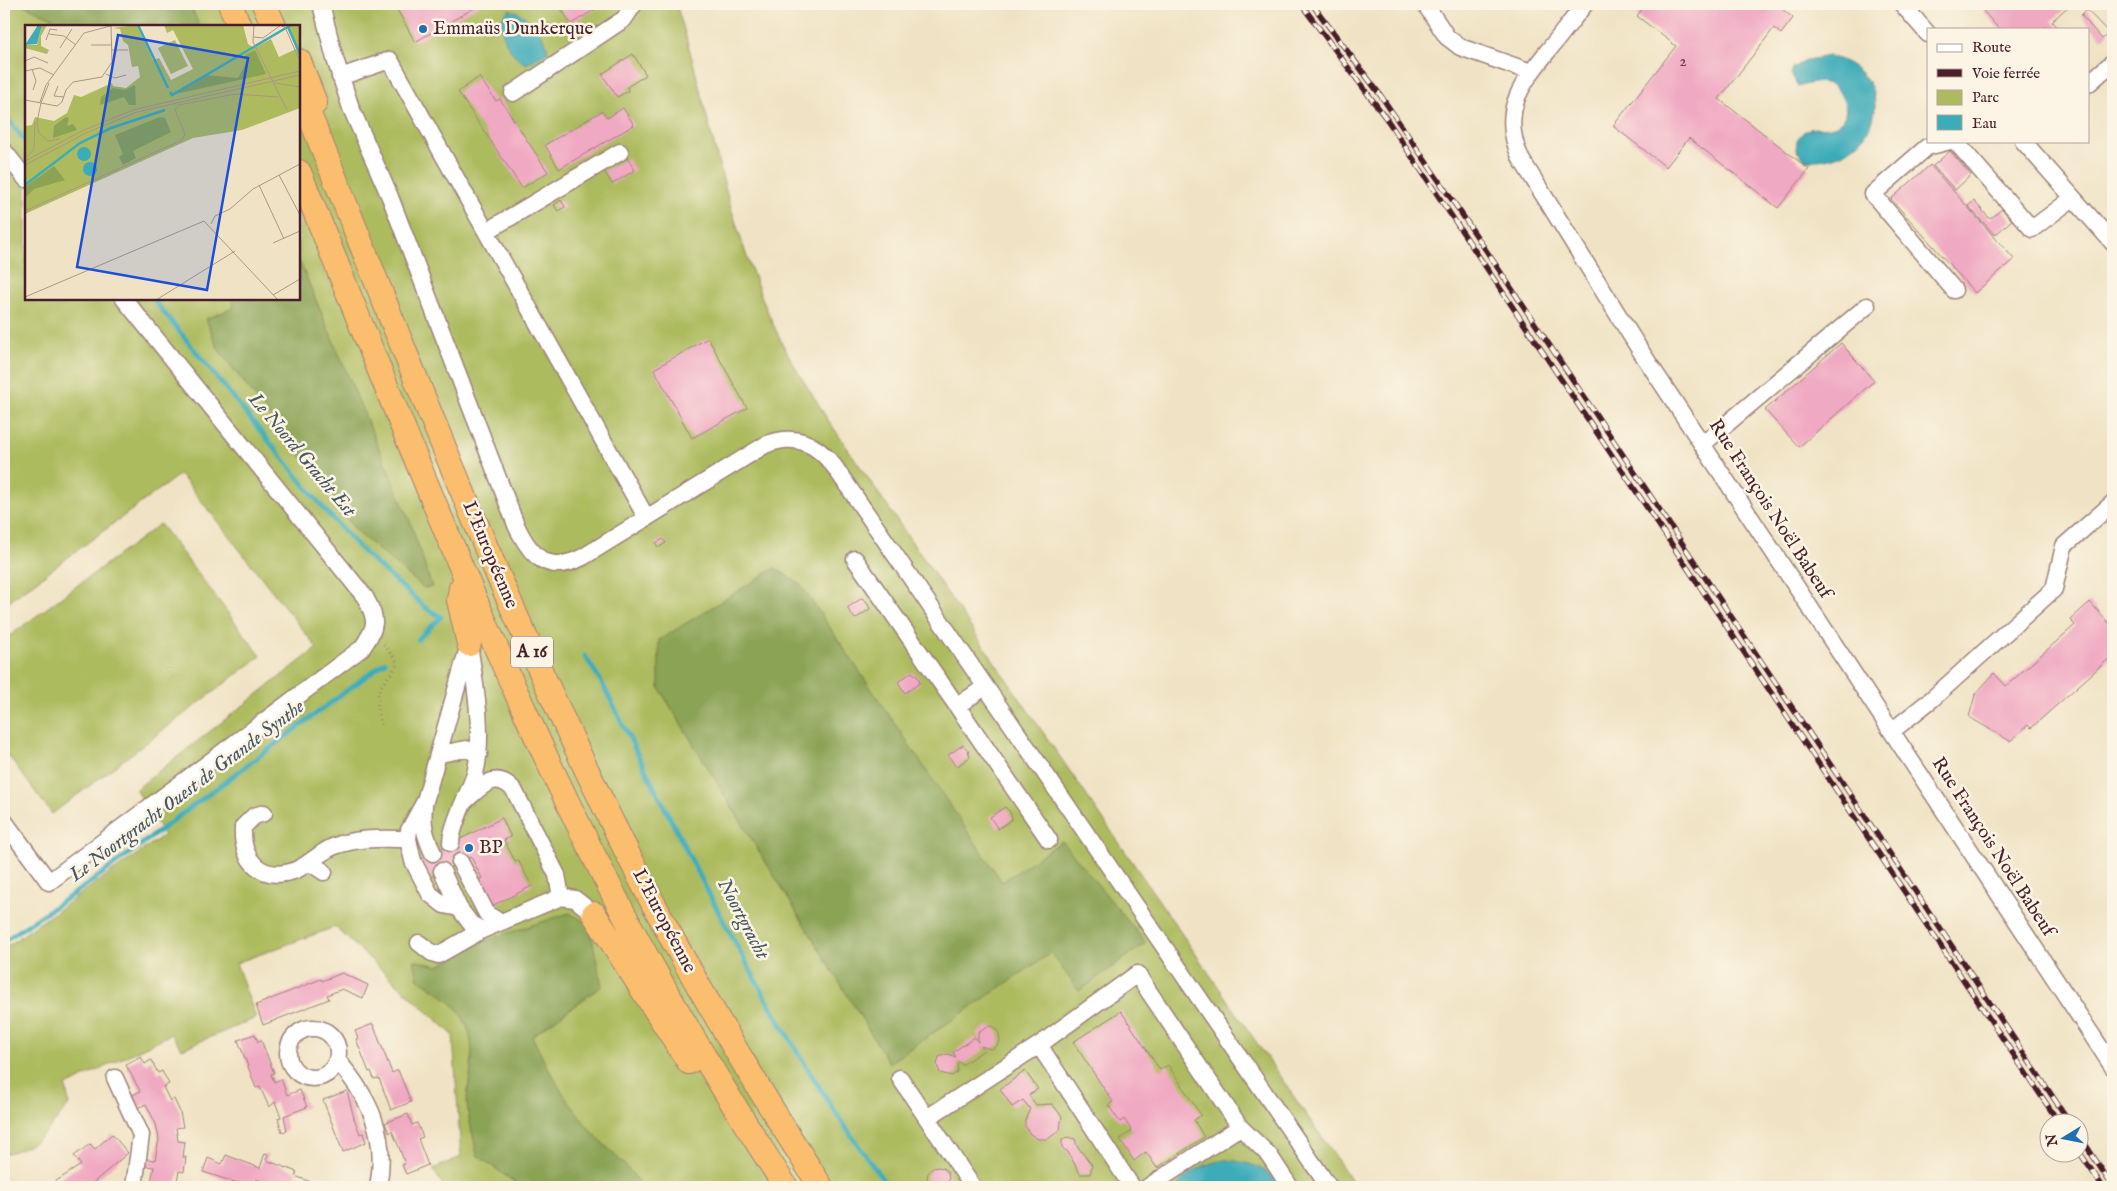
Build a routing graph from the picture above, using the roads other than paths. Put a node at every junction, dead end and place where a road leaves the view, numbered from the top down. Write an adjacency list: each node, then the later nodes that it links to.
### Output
1 (230, 4): 9 (highway)
2 (264, 4): 10 (highway)
3 (276, 4): 11 (highway)
4 (321, 4): 16 (street)
5 (634, 4): 19 (street)
6 (1425, 4): 15 (street)
7 (1585, 4): 15 (street, Rue François Noël Babeuf)
8 (1902, 4): 12 (street)
9 (239, 25)
10 (274, 25)
11 (285, 25)
12 (1927, 33)
13 (2113, 62): 17 (street)
14 (300, 63): 28 (highway)
15 (1531, 72): 34 (street, Rue François Noël Babeuf)
16 (340, 77): 29 (street); 36 (street)
17 (2090, 82)
18 (300, 92): 28 (highway, L'Européenne / A 16)
19 (513, 93)
20 (1946, 142): 31 (street)
21 (1956, 142): 27 (street)
22 (2024, 142): 27 (street)
23 (4, 152): 26 (street)
24 (620, 152): 29 (street)
25 (300, 174): 38 (highway, L'Européenne / A 16)
26 (25, 178)
27 (2073, 198): 30 (street)
28 (352, 222): 74 (highway, L'Européenne / A 16)
29 (487, 231): 36 (street)
30 (2113, 243)
31 (1954, 290)
32 (125, 300): 49 (street)
33 (1867, 306): 34 (street)
34 (1703, 444): 42 (street, Rue François Noël Babeuf)
35 (2113, 503): 42 (street)
36 (646, 518): 40 (street)
37 (855, 559): 41 (street)
38 (463, 574): 39 (highway); 73 (highway, L'Européenne / A 16)
39 (469, 644): 43 (street); 44 (street)
40 (985, 687): 41 (street); 79 (street)
41 (957, 706): 51 (street)
42 (1892, 731): 66 (street, Rue François Noël Babeuf)
43 (479, 754): 44 (street); 47 (street)
44 (439, 756): 45 (street); 46 (street)
45 (424, 768)
46 (425, 801): 50 (street); 53 (street)
47 (465, 802): 52 (street); 58 (street)
48 (257, 810): 54 (street)
49 (4, 821)
50 (408, 839): 54 (street); 59 (street)
51 (1049, 840)
52 (451, 843)
53 (433, 853)
54 (309, 862): 57 (street)
55 (460, 862): 61 (street)
56 (442, 871): 59 (street)
57 (324, 872)
58 (561, 897): 60 (street); 61 (street)
59 (459, 908): 62 (street)
60 (594, 914): 73 (highway)
61 (500, 922): 62 (street)
62 (482, 930): 63 (street)
63 (419, 943)
64 (1039, 1045): 69 (street); 70 (street); 76 (street)
65 (337, 1060): 72 (street)
66 (2113, 1066)
67 (115, 1078): 71 (street)
68 (900, 1078): 69 (street)
69 (927, 1118): 75 (street)
70 (1240, 1127): 77 (street); 78 (street)
71 (134, 1187)
72 (378, 1187)
73 (784, 1187)
74 (821, 1187)
75 (973, 1187)
76 (1132, 1187)
77 (1148, 1187)
78 (1290, 1187)
79 (1329, 1187)

